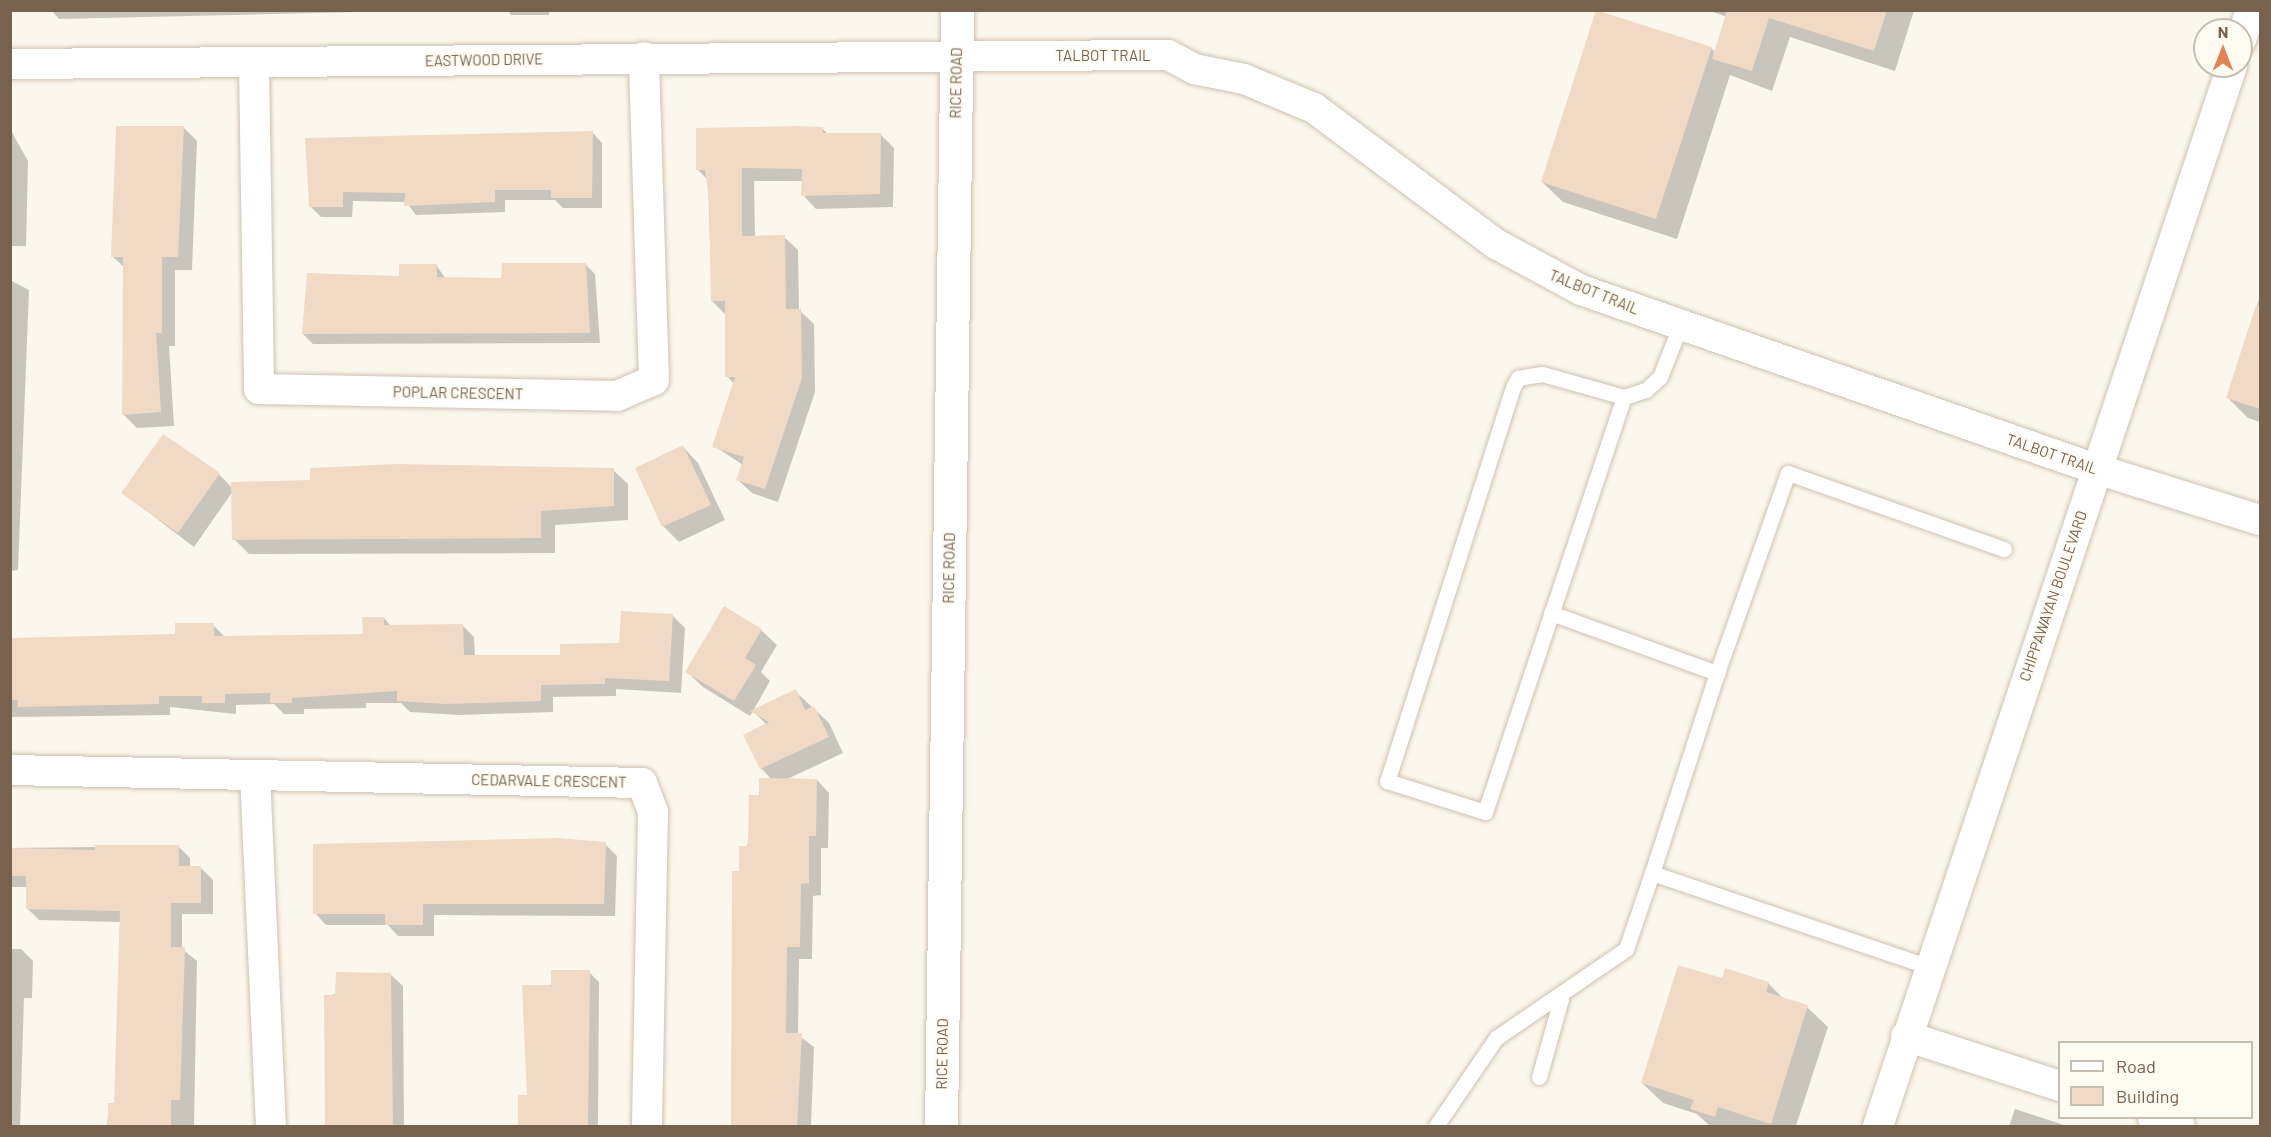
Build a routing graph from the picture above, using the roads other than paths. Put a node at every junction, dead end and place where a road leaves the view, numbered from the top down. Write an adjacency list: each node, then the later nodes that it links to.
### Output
1 (957, 10): 3 (street, RICE ROAD)
2 (644, 57): 3 (street, EASTWOOD DRIVE); 5 (street, EASTWOOD DRIVE); 5 (street, POPLAR CRESCENT)
3 (957, 57): 7 (street, TALBOT TRAIL); 25 (street, RICE ROAD)
4 (10, 64): 5 (street, EASTWOOD DRIVE)
5 (254, 64)
6 (2228, 78): 9 (street, CHIPPAWAYAN BOULEVARD)
7 (1681, 324): 8 (lane); 9 (street, TALBOT TRAIL)
8 (1624, 397): 12 (lane); 12 (lane)
9 (2096, 469): 10 (street, TALBOT TRAIL); 17 (street, CHIPPAWAYAN BOULEVARD)
10 (2260, 520)
11 (2004, 549): 13 (lane)
12 (1551, 613): 13 (lane)
13 (1717, 673): 16 (lane)
14 (10, 770): 15 (street, CEDARVALE CRESCENT)
15 (255, 775): 23 (street); 24 (street, CEDARVALE CRESCENT)
16 (1652, 873): 17 (lane); 18 (lane)
17 (1929, 967): 19 (street, CHIPPAWAYAN BOULEVARD)
18 (1560, 999): 20 (lane); 26 (lane)
19 (1906, 1035): 21 (street); 27 (street, CHIPPAWAYAN BOULEVARD)
20 (1539, 1077)
21 (2058, 1085)
22 (2156, 1119): 28 (street)
23 (271, 1126)
24 (647, 1126)
25 (941, 1126)
26 (1440, 1126)
27 (1878, 1126)
28 (2180, 1126)

